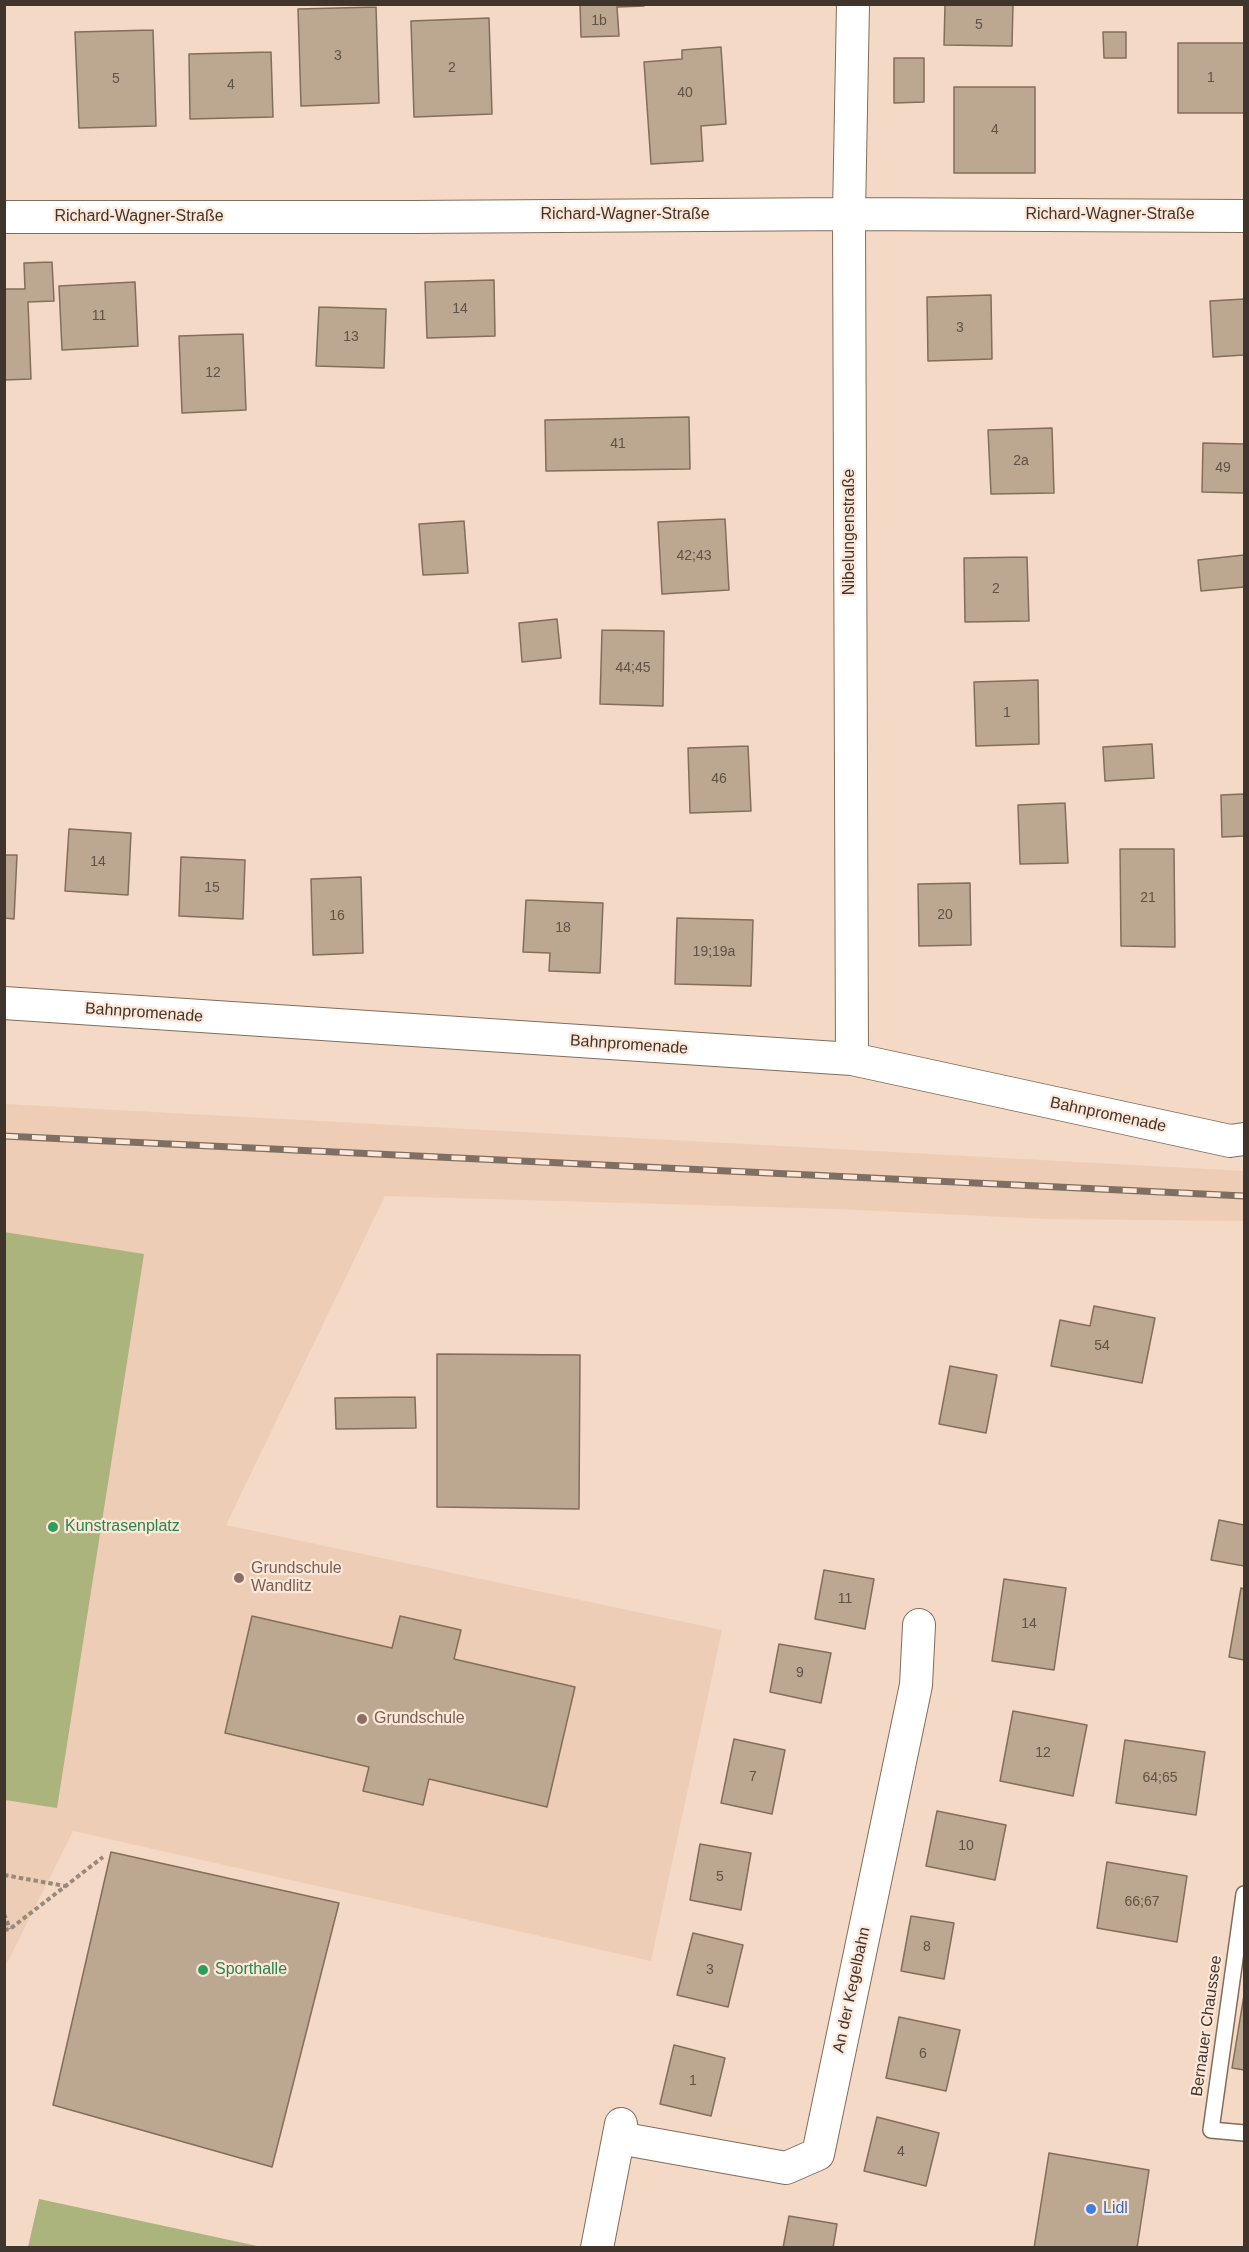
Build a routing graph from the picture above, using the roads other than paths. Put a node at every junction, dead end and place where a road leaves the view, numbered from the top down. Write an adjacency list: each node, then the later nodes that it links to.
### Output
1 (853, 4): 2 (street, Nibelungenstraße)
2 (849, 214): 3 (street, Richard-Wagner-Straße); 4 (street, Richard-Wagner-Straße); 6 (street, Nibelungenstraße)
3 (1245, 216)
4 (4, 217)
5 (4, 1003): 6 (street, Bahnpromenade)
6 (852, 1059): 7 (street, Bahnpromenade)
7 (1245, 1138)
8 (919, 1625): 11 (street, An der Kegelbahn)
9 (1245, 1893): 10 (lane, Bernauer Chaussee)
10 (1245, 2133)
11 (597, 2247)

